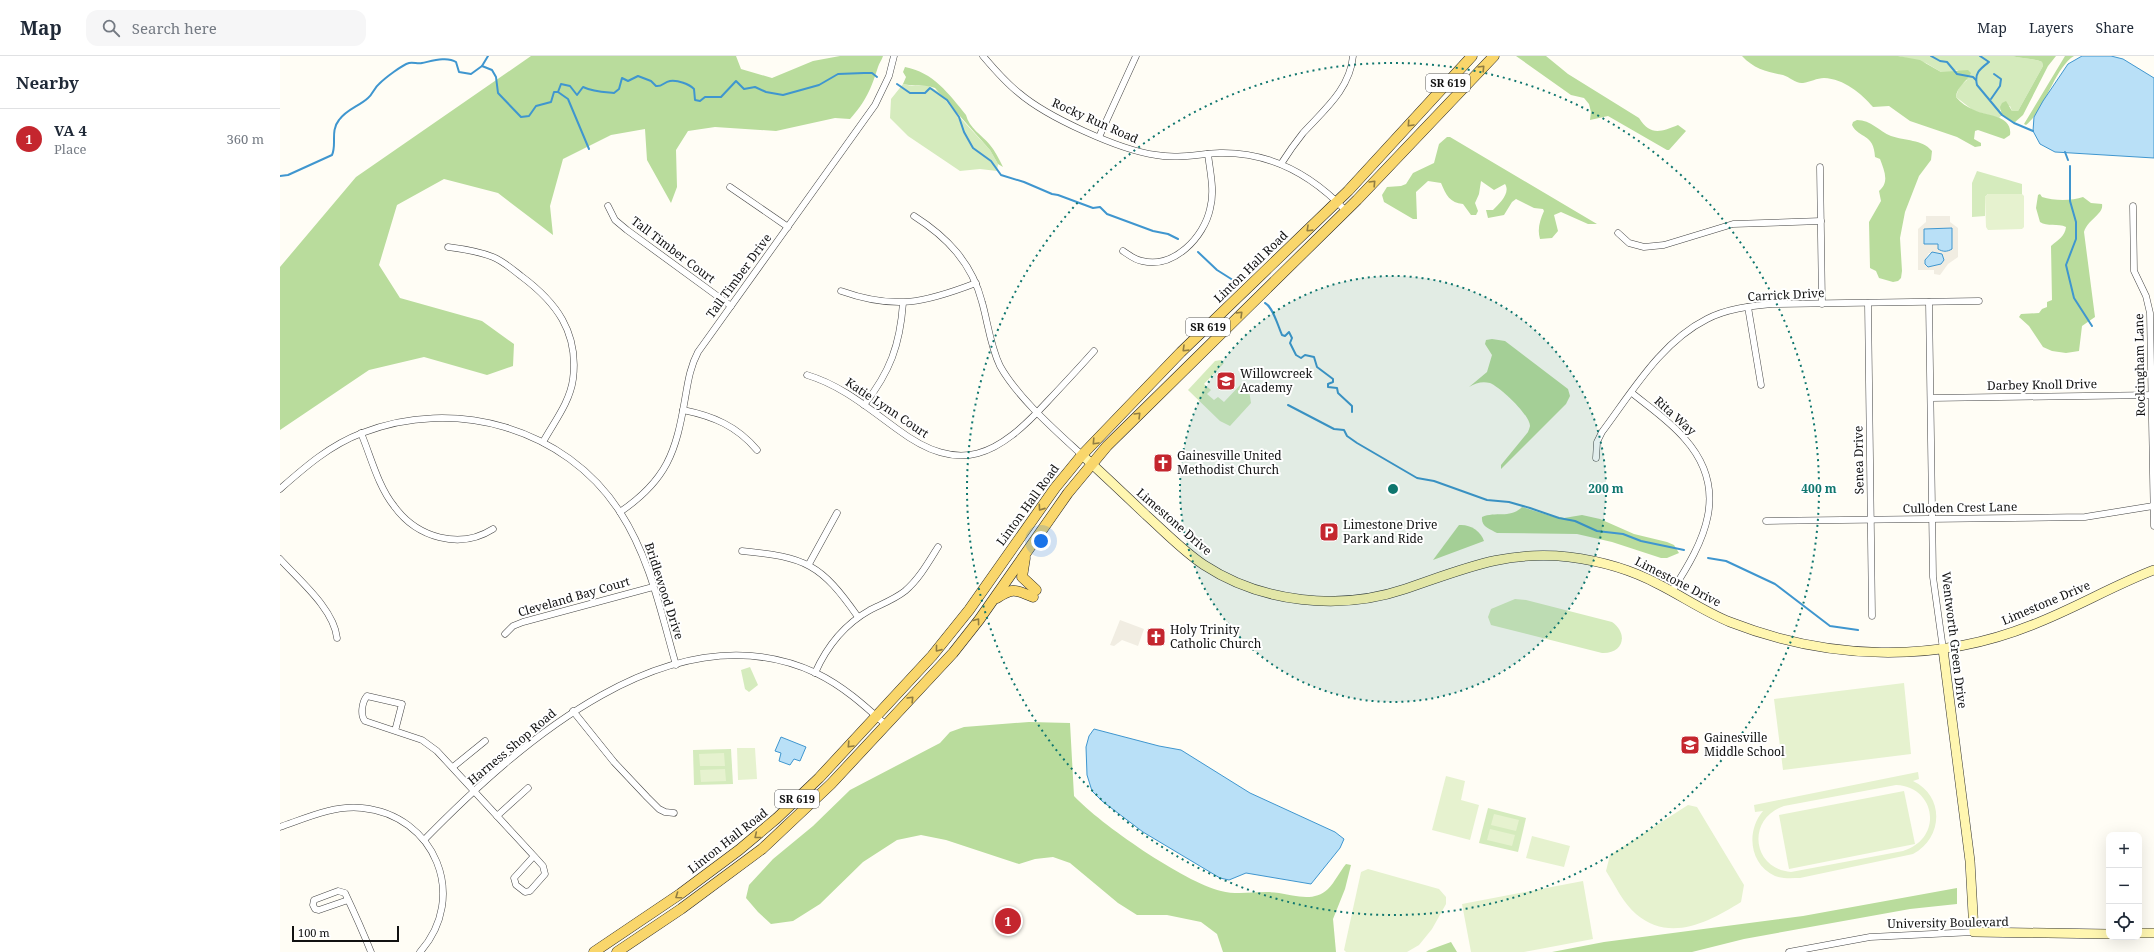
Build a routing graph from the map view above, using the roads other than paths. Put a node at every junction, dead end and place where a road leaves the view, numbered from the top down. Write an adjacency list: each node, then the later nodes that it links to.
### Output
1 (894, 56): 18 (street, Tall Timber Drive)
2 (983, 56): 7 (street, Rocky Run Road)
3 (1136, 56): 7 (street)
4 (1353, 56): 9 (street)
5 (1472, 56): 12 (main road, Linton Hall Road / SR 619, one-way to 12)
6 (1494, 56): 15 (main road, SR 619, one-way to 6)
7 (1099, 137): 8 (street, Rocky Run Road)
8 (1208, 154): 9 (street, Rocky Run Road); 21 (street)
9 (1281, 164): 12 (street, Rocky Run Road)
10 (1820, 167): 17 (street)
11 (730, 187): 18 (street)
12 (1337, 202): 15 (street, Rocky Run Road); 44 (main road, Linton Hall Road / SR 619, one-way to 44)
13 (608, 206): 29 (street, Tall Timber Court)
14 (2133, 206): 31 (street, Rockingham Lane)
15 (1346, 211): 46 (main road, SR 619, one-way to 15)
16 (914, 216): 22 (street)
17 (1821, 221): 19 (street); 28 (street)
18 (788, 227): 29 (street, Tall Timber Drive)
19 (1618, 233)
20 (448, 247): 42 (street)
21 (1123, 251)
22 (976, 283): 26 (street); 40 (street)
23 (841, 291): 26 (street)
24 (1929, 302): 25 (street, Carrick Drive); 27 (street, Carrick Drive); 37 (street, Wentworth Green Drive)
25 (1979, 302)
26 (903, 303): 38 (street)
27 (1868, 303): 28 (street, Carrick Drive); 52 (street, Senea Drive)
28 (1822, 304): 30 (street, Carrick Drive)
29 (731, 306): 39 (street, Tall Timber Drive)
30 (1748, 307): 34 (street); 35 (street, Carrick Drive)
31 (2152, 313): 36 (street, Rockingham Lane)
32 (1094, 351): 40 (street, Katie Lynn Court)
33 (806, 375): 38 (street, Katie Lynn Court)
34 (1762, 385)
35 (1632, 393): 45 (street, Carrick Drive); 63 (street, Rita Way)
36 (2153, 395): 37 (street, Darbey Knoll Drive); 48 (street, Rockingham Lane)
37 (1930, 398): 51 (street, Wentworth Green Drive)
38 (864, 405): 40 (street, Katie Lynn Court)
39 (683, 410): 43 (street); 49 (street, Tall Timber Drive)
40 (1038, 412): 44 (street)
41 (361, 433): 42 (street, Bridlewood Drive); 47 (street, Bridlewood Drive); 55 (street)
42 (543, 442): 49 (street, Bridlewood Drive)
43 (757, 450)
44 (1082, 455): 46 (street, Limestone Drive); 73 (main road, Linton Hall Road / SR 619, one-way to 73)
45 (1596, 458)
46 (1092, 464): 58 (main road, SR 619); 63 (street, Limestone Drive)
47 (280, 489)
48 (2153, 506): 51 (street, Culloden Crest Lane); 54 (street, Rockingham Lane)
49 (620, 512): 62 (street, Bridlewood Drive)
50 (837, 513): 60 (street)
51 (1932, 519): 52 (street, Culloden Crest Lane); 69 (street, Wentworth Green Drive)
52 (1870, 520): 53 (street, Culloden Crest Lane); 65 (street, Senea Drive)
53 (1766, 521)
54 (2154, 526)
55 (494, 529)
56 (938, 547): 66 (street)
57 (742, 551): 60 (street)
58 (1027, 552): 64 (main road, SR 619); 64 (main road)
59 (280, 559): 68 (street)
60 (809, 564): 66 (street)
61 (2154, 570): 69 (street, Limestone Drive)
62 (653, 587): 67 (street, Cleveland Bay Court); 70 (street, Bridlewood Drive)
63 (1672, 592): 69 (street, Limestone Drive)
64 (992, 601): 74 (main road, SR 619, one-way to 64)
65 (1872, 616)
66 (858, 618): 71 (street)
67 (505, 634)
68 (337, 638)
69 (1943, 649): 86 (street, Wentworth Green Drive)
70 (676, 665): 71 (street, Harness Shop Road); 72 (street, Harness Shop Road)
71 (815, 673): 73 (street, Harness Shop Road)
72 (573, 711): 79 (street, Harness Shop Road); 80 (street)
73 (877, 716): 74 (street, Harness Shop Road); 92 (main road, Linton Hall Road / SR 619, one-way to 92)
74 (886, 725): 93 (main road, SR 619)
75 (395, 731): 75 (street); 77 (street)
76 (485, 741): 77 (street)
77 (453, 767): 79 (street)
78 (528, 788): 81 (street)
79 (475, 792): 81 (street); 83 (street, Harness Shop Road)
80 (674, 813)
81 (497, 816): 84 (street)
82 (280, 827): 83 (street)
83 (424, 840): 91 (street)
84 (534, 856): 84 (street)
85 (348, 900): 85 (street); 90 (street)
86 (1974, 932): 89 (street, University Boulevard); 94 (street, University Boulevard)
87 (2142, 933): 88 (street)
88 (2154, 933)
89 (2106, 934)
90 (371, 952)
91 (420, 952)
92 (594, 952)
93 (617, 952)
94 (1789, 952)

